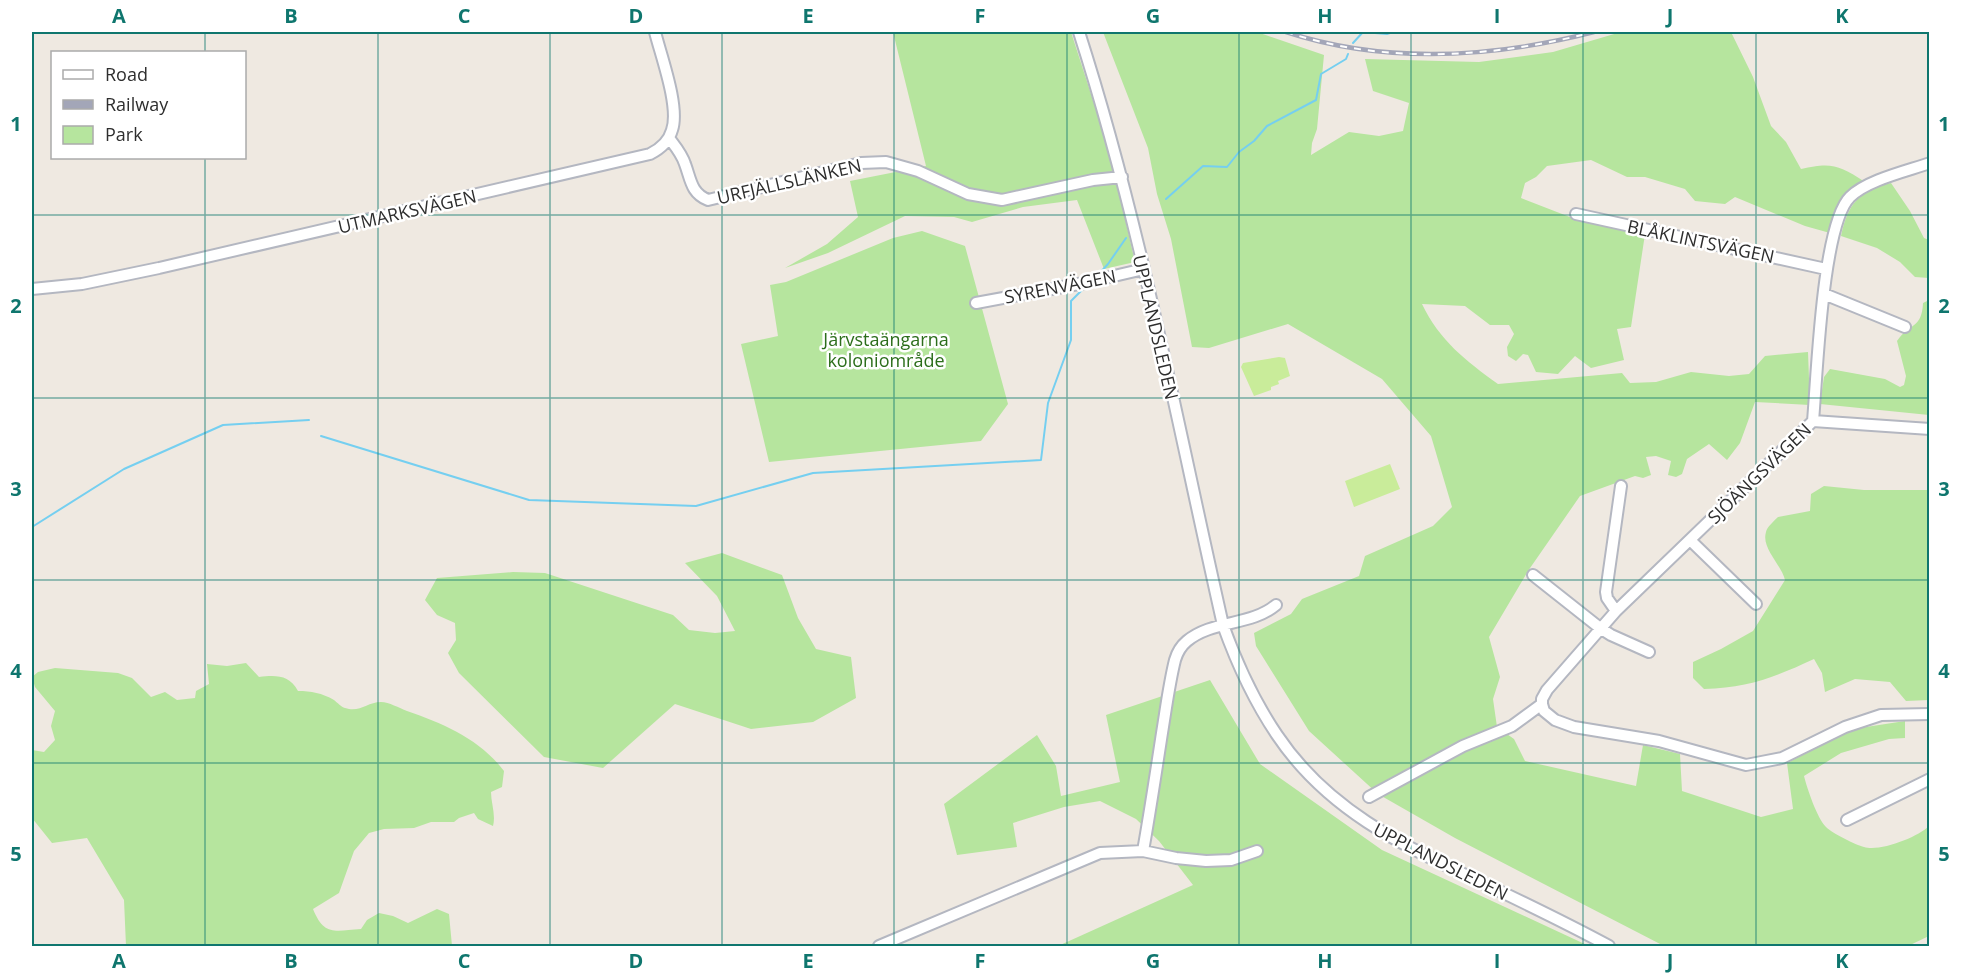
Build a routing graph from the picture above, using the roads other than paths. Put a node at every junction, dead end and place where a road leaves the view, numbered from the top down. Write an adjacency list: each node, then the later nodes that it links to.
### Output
1 (655, 32): 3 (street)
2 (1079, 32): 5 (street, UPPLANDSLEDEN)
3 (669, 138): 5 (street, URFJÄLLSLÄNKEN); 9 (street, UTMARKSVÄGEN)
4 (1929, 163): 8 (street, SJÖÄNGSVÄGEN)
5 (1122, 177): 7 (street, UPPLANDSLEDEN)
6 (1576, 214): 8 (street, BLÅKLINTSVÄGEN)
7 (1144, 269): 11 (street, SYRENVÄGEN); 21 (street, UPPLANDSLEDEN)
8 (1826, 269): 10 (street, SJÖÄNGSVÄGEN)
9 (32, 290)
10 (1824, 294): 12 (street); 13 (street, SJÖÄNGSVÄGEN)
11 (976, 303)
12 (1905, 327)
13 (1813, 422): 14 (street); 16 (street, SJÖÄNGSVÄGEN)
14 (1929, 429)
15 (1621, 486): 20 (street)
16 (1689, 540): 18 (street); 20 (street, SJÖÄNGSVÄGEN)
17 (1533, 575): 22 (street)
18 (1755, 604)
19 (1276, 605): 21 (street)
20 (1616, 611): 22 (street, SJÖÄNGSVÄGEN)
21 (1223, 625): 30 (street); 32 (street, UPPLANDSLEDEN)
22 (1599, 628): 23 (street); 24 (street, SJÖÄNGSVÄGEN)
23 (1649, 652)
24 (1542, 704): 25 (street); 27 (street)
25 (1929, 714)
26 (1929, 779): 28 (street)
27 (1369, 797)
28 (1847, 820)
29 (1257, 850): 30 (street)
30 (1143, 851): 31 (street)
31 (879, 946)
32 (1609, 946)

